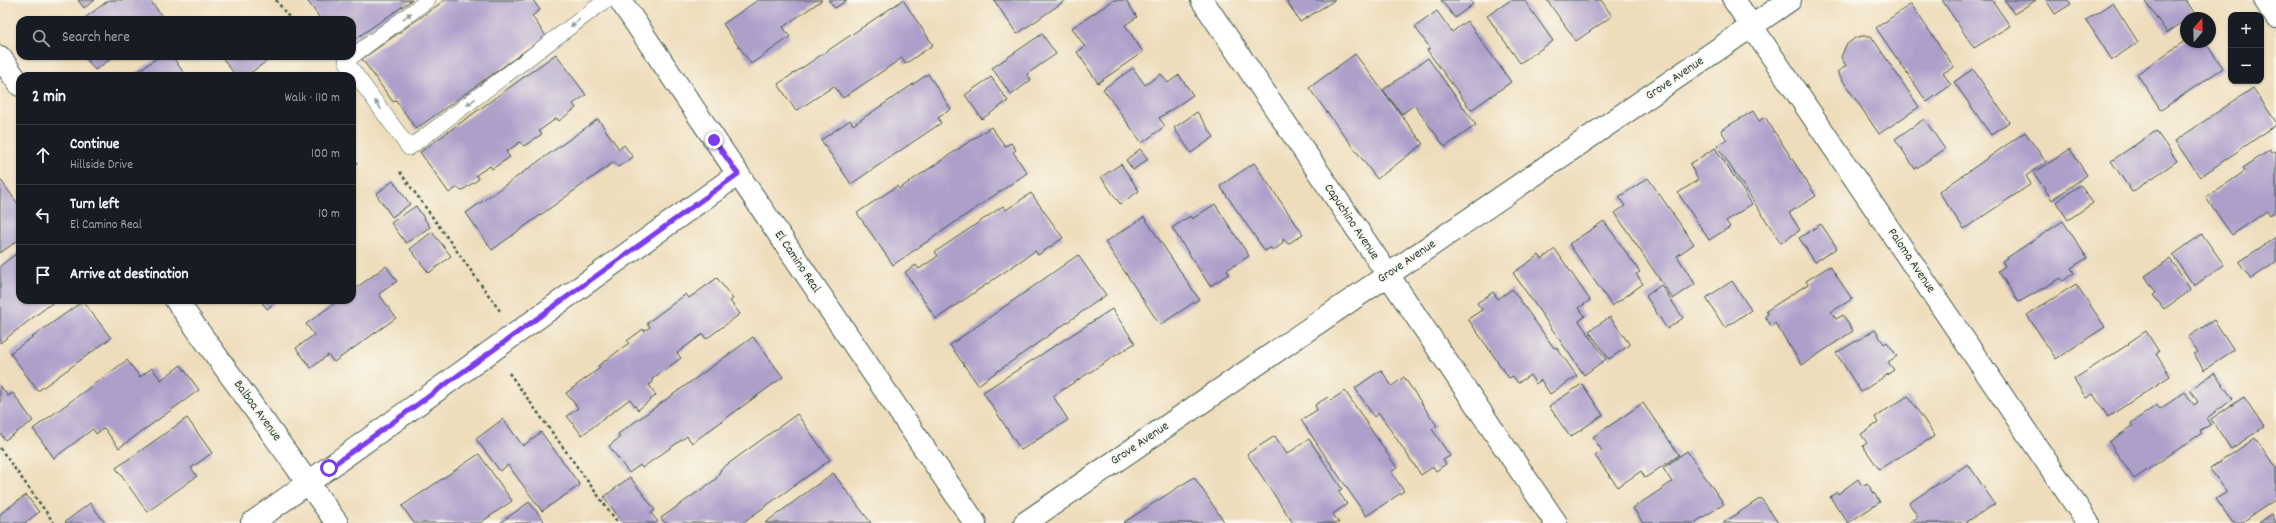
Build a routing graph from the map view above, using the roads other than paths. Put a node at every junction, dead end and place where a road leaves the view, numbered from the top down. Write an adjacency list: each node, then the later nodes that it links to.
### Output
1 (428, 0): 10 (lane, one-way to 1)
2 (606, 0): 14 (lane, one-way to 14)
3 (620, 0): 16 (street, El Camino Real)
4 (1202, 0): 17 (street, Capuchino Avenue)
5 (1734, 0): 9 (street, Paloma Avenue)
6 (1790, 0): 9 (street, Grove Avenue)
7 (2265, 0): 8 (street)
8 (2276, 17)
9 (1752, 26): 17 (street, Grove Avenue); 25 (street, Paloma Avenue)
10 (356, 53)
11 (0, 57): 15 (street)
12 (346, 60): 13 (lane, one-way to 12)
13 (355, 72)
14 (356, 74)
15 (16, 79)
16 (738, 174): 19 (street); 22 (street, El Camino Real)
17 (1387, 276): 23 (street, Grove Avenue); 24 (street, Capuchino Avenue)
18 (179, 304): 19 (street, Balboa Avenue)
19 (308, 482): 20 (street); 21 (street, Balboa Avenue)
20 (252, 523)
21 (338, 523)
22 (975, 523)
23 (1024, 523)
24 (1556, 523)
25 (2088, 523)

